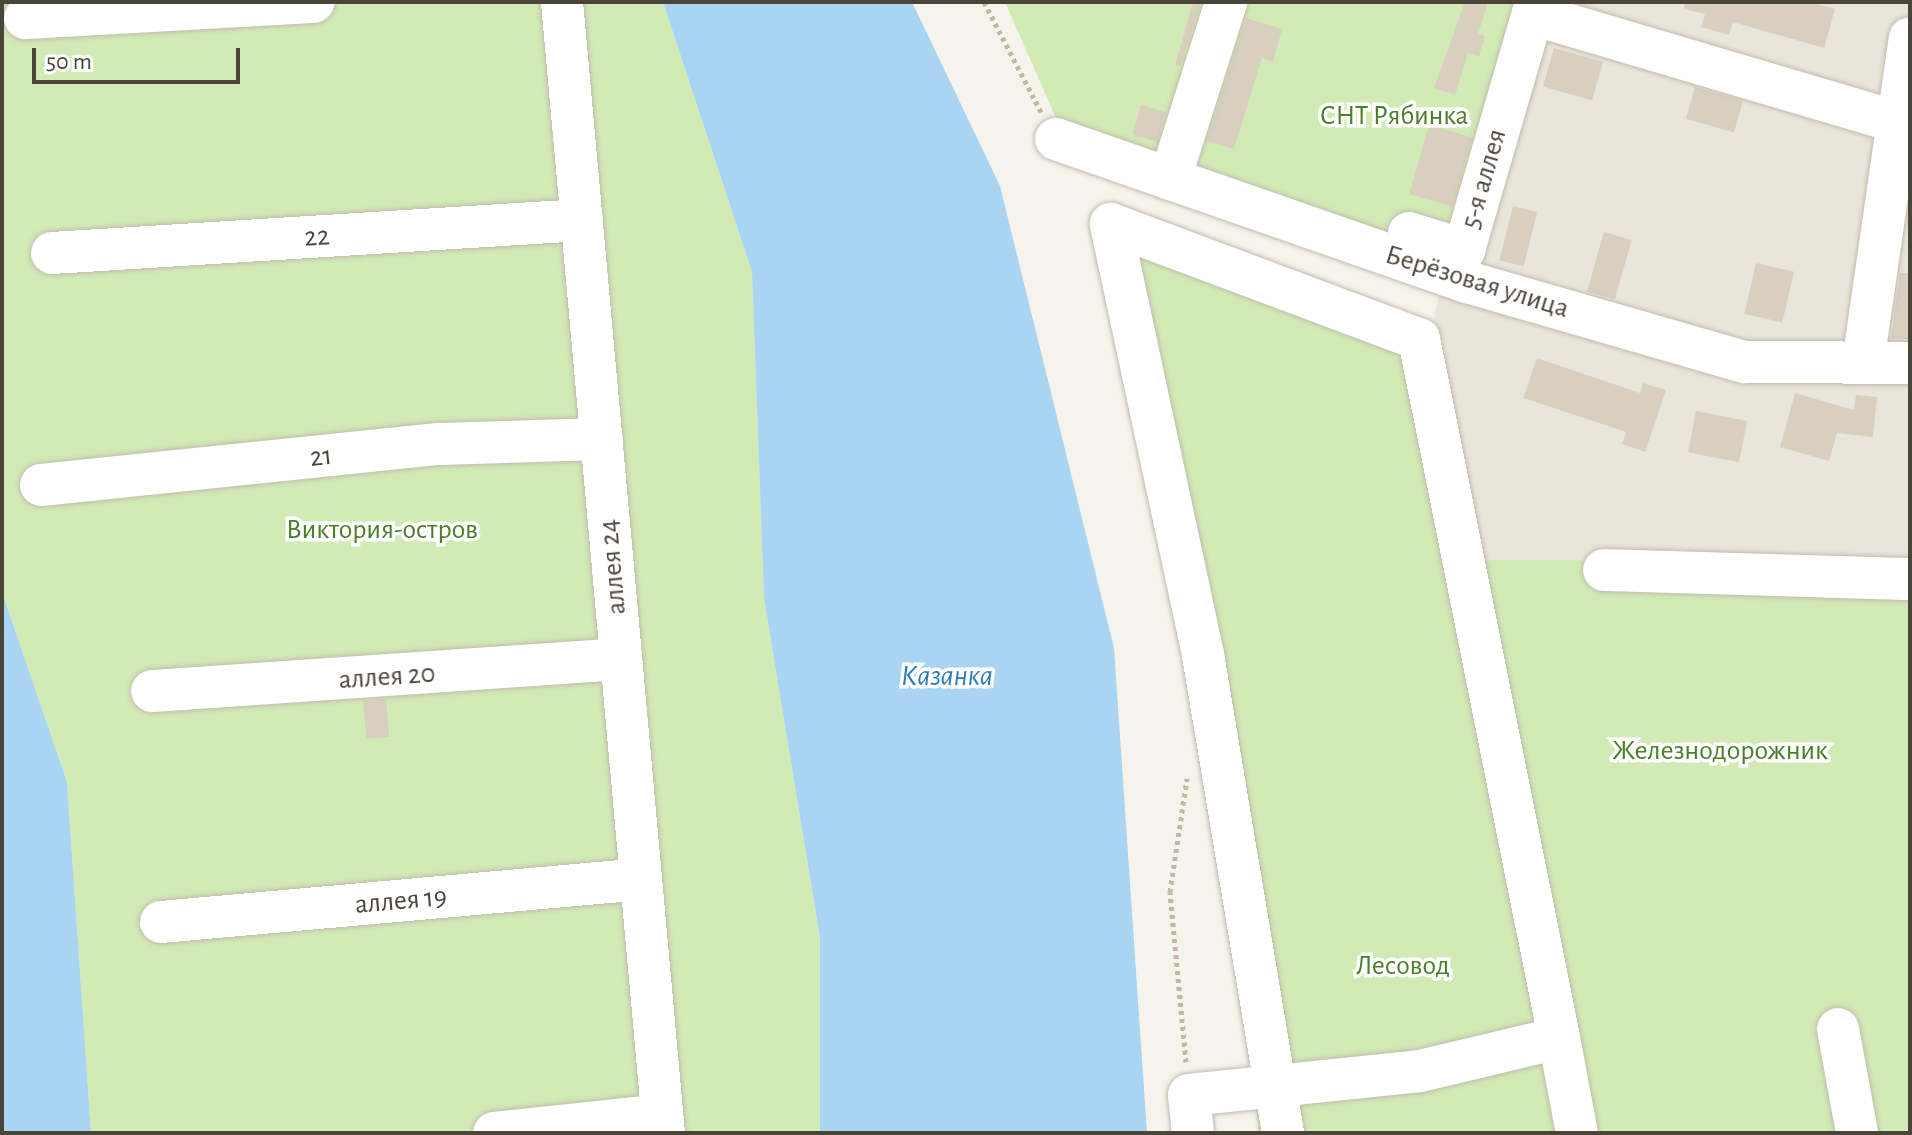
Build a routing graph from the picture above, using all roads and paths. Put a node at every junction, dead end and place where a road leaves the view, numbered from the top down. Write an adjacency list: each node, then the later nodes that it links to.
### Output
1 (314, 2): 6 (street)
2 (562, 2): 11 (street, аллея 24)
3 (984, 2): 9 (path)
4 (1226, 2): 10 (street)
5 (1541, 10): 8 (street); 10 (street, 5-я аллея)
6 (25, 18)
7 (1910, 38): 8 (street)
8 (1897, 122): 13 (street)
9 (1056, 139): 10 (street, Берёзовая улица)
10 (1172, 171): 13 (street, Берёзовая улица)
11 (582, 220): 12 (street, 22); 15 (street, аллея 24)
12 (52, 253)
13 (1863, 363): 14 (street, Берёзовая улица)
14 (1910, 363)
15 (602, 439): 16 (street, 21); 19 (street, аллея 24)
16 (41, 485)
17 (1604, 570): 18 (street)
18 (1910, 579)
19 (621, 659): 20 (street, аллея 20); 22 (street, аллея 24)
20 (152, 691)
21 (1188, 770): 27 (path)
22 (641, 879): 23 (street, аллея 19); 28 (street, аллея 24)
23 (161, 922)
24 (1838, 1029): 32 (street)
25 (1559, 1038): 26 (street); 26 (street); 31 (street)
26 (1275, 1089): 27 (street); 30 (street)
27 (1191, 1114)
28 (663, 1124): 29 (street)
29 (494, 1133)
30 (1283, 1133)
31 (1577, 1133)
32 (1857, 1133)

